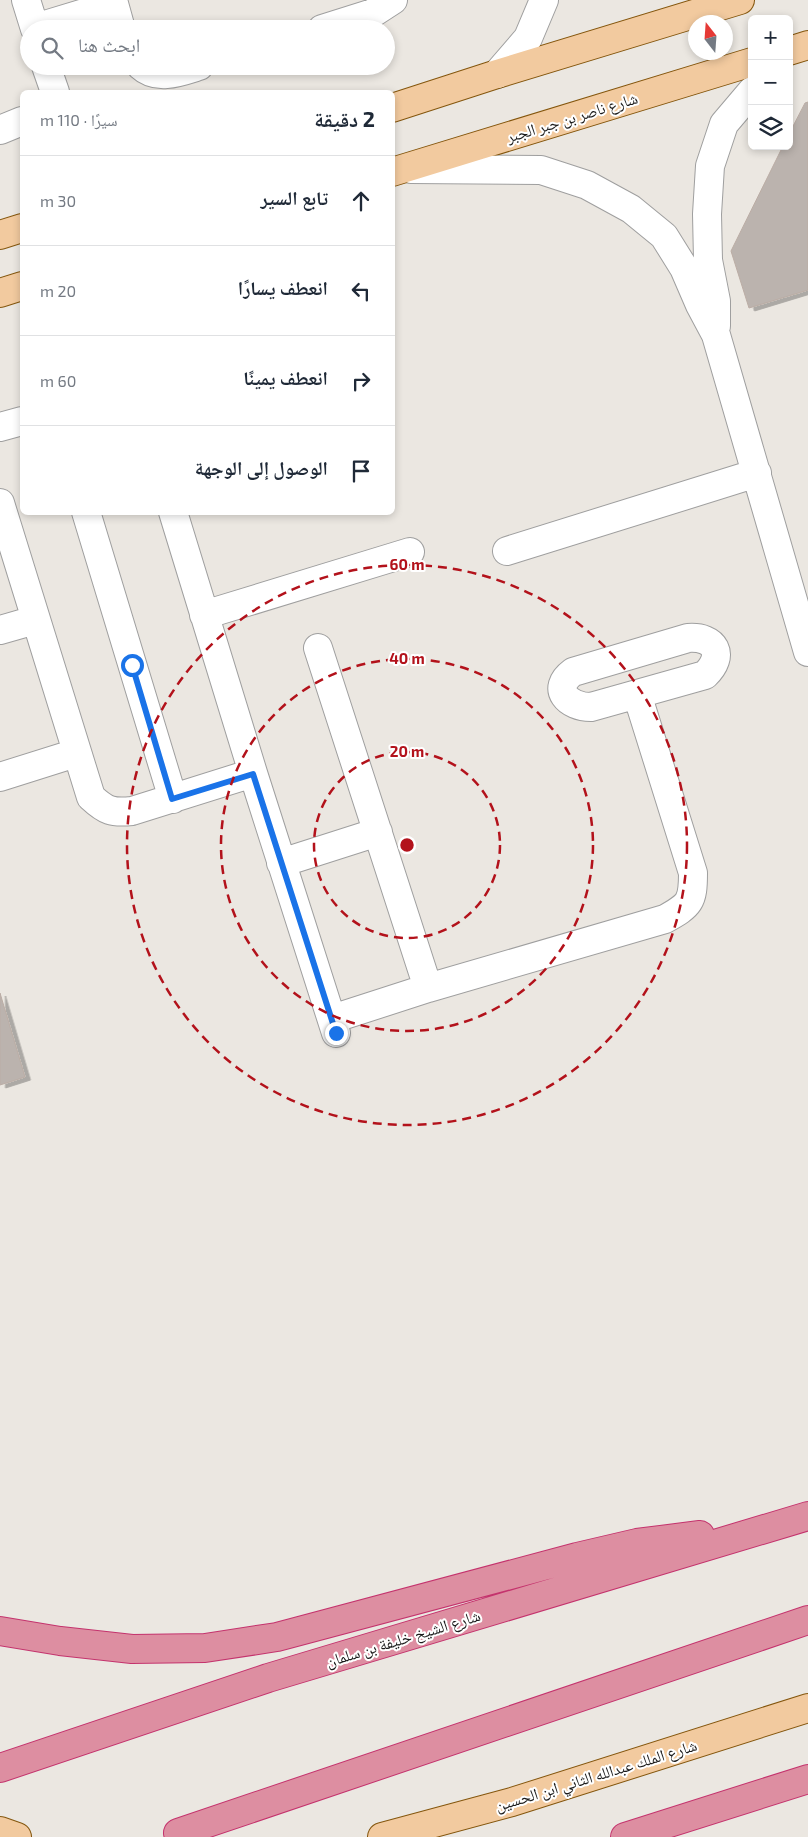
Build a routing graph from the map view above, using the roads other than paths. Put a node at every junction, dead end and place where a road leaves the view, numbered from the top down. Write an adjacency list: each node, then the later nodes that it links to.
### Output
1 (26, 0): 6 (street)
2 (392, 0): 8 (street)
3 (544, 0): 13 (street)
4 (740, 0): 13 (main road)
5 (116, 11): 7 (street)
6 (32, 20)
7 (76, 20)
8 (349, 20)
9 (808, 46): 10 (main road); 11 (street)
10 (793, 50)
11 (791, 60)
12 (748, 63): 18 (main road, شارع ناصر بن جبر الجبر)
13 (497, 74): 15 (main road)
14 (748, 96): 23 (street)
15 (395, 107)
16 (20, 122): 17 (street)
17 (0, 130)
18 (398, 171): 23 (street)
19 (20, 229): 20 (main road)
20 (0, 235)
21 (20, 287): 22 (main road)
22 (0, 292)
23 (716, 335): 26 (street)
24 (20, 422): 25 (street)
25 (0, 427)
26 (757, 473): 30 (street); 34 (street)
27 (0, 502): 33 (street)
28 (87, 515): 42 (street)
29 (174, 515): 32 (street)
30 (507, 551)
31 (410, 552): 32 (street)
32 (204, 615): 40 (street)
33 (35, 620): 35 (street); 39 (street)
34 (804, 620): 37 (street)
35 (0, 630)
36 (318, 648): 43 (street)
37 (808, 652)
38 (638, 694): 38 (street); 45 (street)
39 (76, 753): 41 (street); 42 (street)
40 (253, 774): 42 (street); 44 (street)
41 (0, 777)
42 (172, 799)
43 (378, 832): 44 (street); 45 (street)
44 (282, 863): 45 (street)
45 (428, 988)
46 (808, 1516): 47 (highway, شارع الشيخ خليفة بن سلمان)
47 (761, 1530): 49 (highway); 51 (highway, شارع الشيخ خليفة بن سلمان)
48 (808, 1620): 54 (highway)
49 (0, 1630)
50 (808, 1708): 56 (main road, شارع الملك عبدالله الثاني ابن الحسين)
51 (0, 1768)
52 (808, 1779): 57 (highway)
53 (0, 1831): 55 (main road)
54 (178, 1833)
55 (17, 1837)
56 (382, 1837)
57 (625, 1837)

